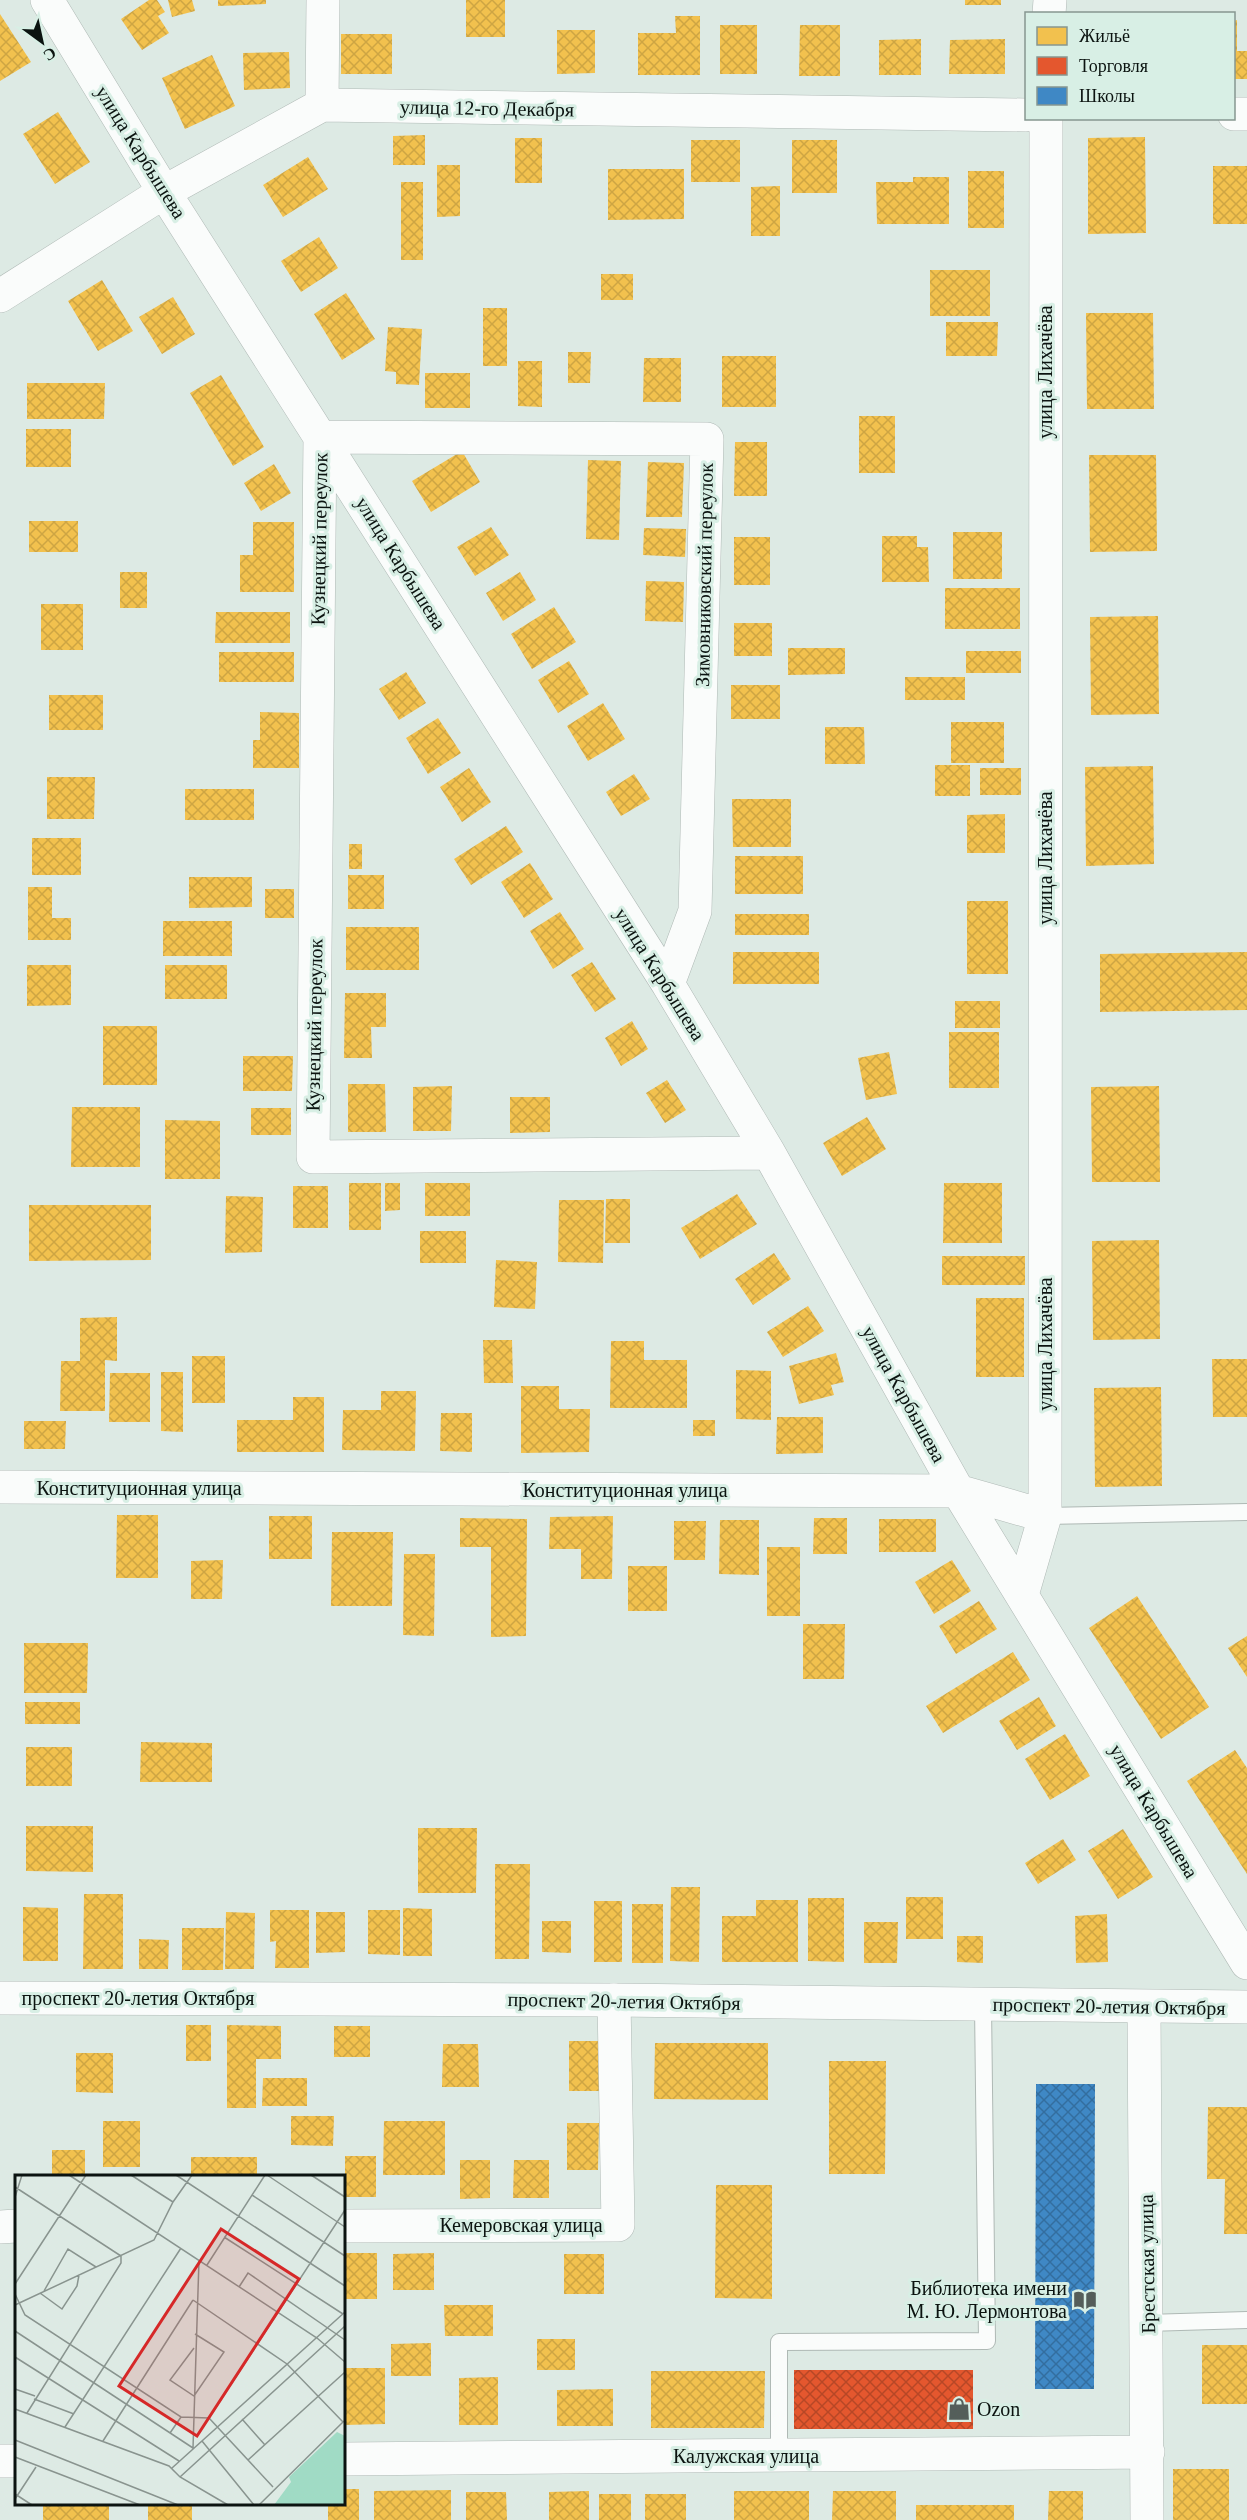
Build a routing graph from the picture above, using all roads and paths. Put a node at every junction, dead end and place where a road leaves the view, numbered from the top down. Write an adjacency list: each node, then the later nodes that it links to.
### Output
1 (47, 0): 6 (street, улица Карбышева)
2 (323, 0): 3 (street)
3 (322, 105): 4 (street, улица 12-го Декабря); 6 (street, улица 12-го Декабря)
4 (1025, 115)
5 (1046, 120): 14 (street, улица Лихачёва)
6 (164, 192): 7 (street, улица 12-го Декабря); 8 (street, улица Карбышева)
7 (0, 296)
8 (321, 436): 9 (street, улица Карбышева); 9 (street, Зимовниковский переулок); 10 (street, Кузнецкий переулок)
9 (668, 984): 10 (street, улица Карбышева)
10 (769, 1152): 12 (street, улица Карбышева)
11 (0, 1487): 12 (street, Конституционная улица)
12 (958, 1491): 14 (street, Конституционная улица); 15 (street, улица Карбышева)
13 (1247, 1512): 14 (lane, Конституционная улица)
14 (1045, 1516): 15 (street, улица Лихачёва)
15 (1022, 1595): 16 (street, улица Карбышева)
16 (1247, 1963)
17 (0, 1998): 18 (street, проспект 20-летия Октября)
18 (614, 2000): 19 (street, проспект 20-летия Октября); 22 (street, Кемеровская улица)
19 (982, 2005): 21 (street, проспект 20-летия Октября); 26 (lane)
20 (1247, 2007): 21 (street, проспект 20-летия Октября)
21 (1144, 2008): 24 (street, Брестская улица)
22 (345, 2226)
23 (1247, 2320): 24 (lane)
24 (1147, 2322): 25 (street, Брестская улица)
25 (1148, 2452): 26 (street, Калужская улица); 28 (street, Брестская улица)
26 (779, 2456): 27 (street, Калужская улица)
27 (345, 2459)
28 (1147, 2520)

